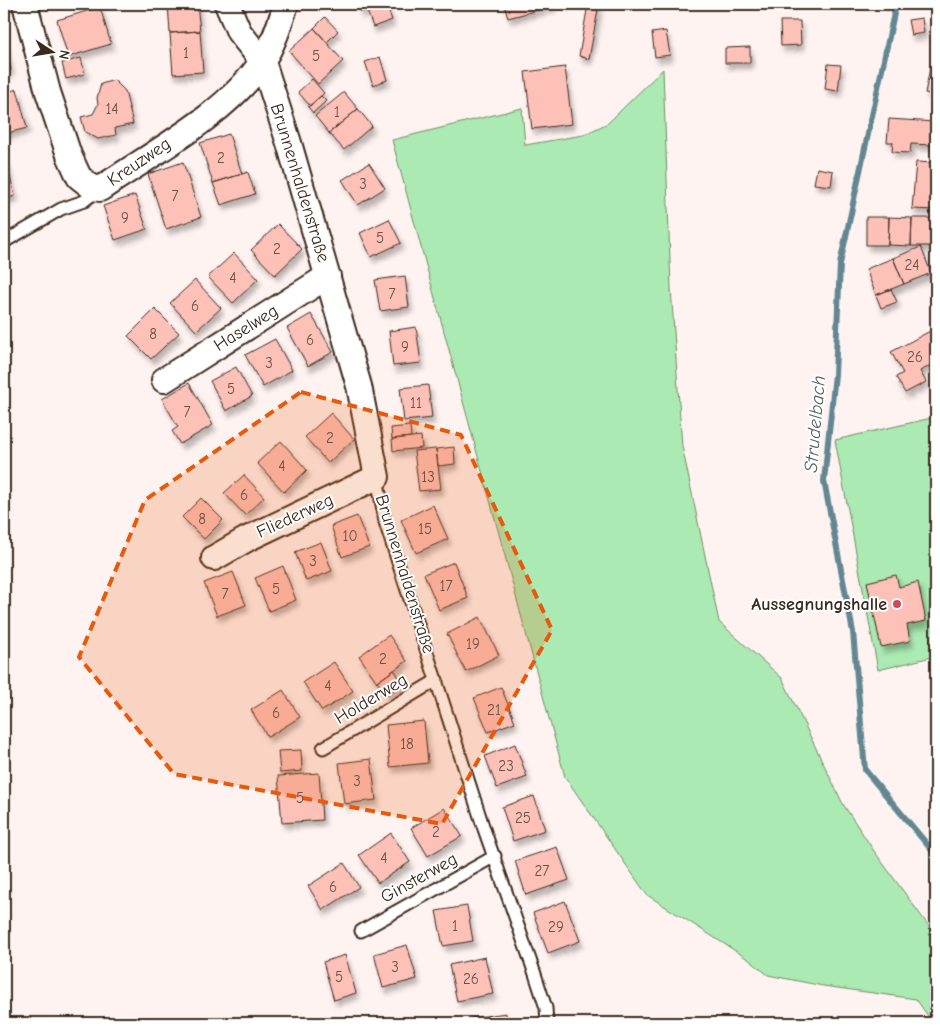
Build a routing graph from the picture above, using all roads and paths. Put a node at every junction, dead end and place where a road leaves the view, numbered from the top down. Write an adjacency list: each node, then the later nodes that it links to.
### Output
1 (25, 4): 5 (street, Kreuzweg)
2 (227, 4): 4 (street)
3 (286, 4): 4 (street, Kreuzweg)
4 (263, 62): 5 (street, Kreuzweg); 7 (street, Brunnenhaldenstraße)
5 (100, 189): 6 (lane)
6 (4, 242)
7 (328, 276): 8 (street, Haselweg); 9 (street, Brunnenhaldenstraße)
8 (164, 380)
9 (377, 478): 10 (street, Fliederweg); 11 (lane, Brunnenhaldenstraße)
10 (214, 558)
11 (438, 680): 12 (lane, Holderweg); 13 (lane, Brunnenhaldenstraße)
12 (323, 748)
13 (494, 856): 14 (lane, Ginsterweg); 15 (lane, Brunnenhaldenstraße)
14 (361, 931)
15 (547, 1023)

